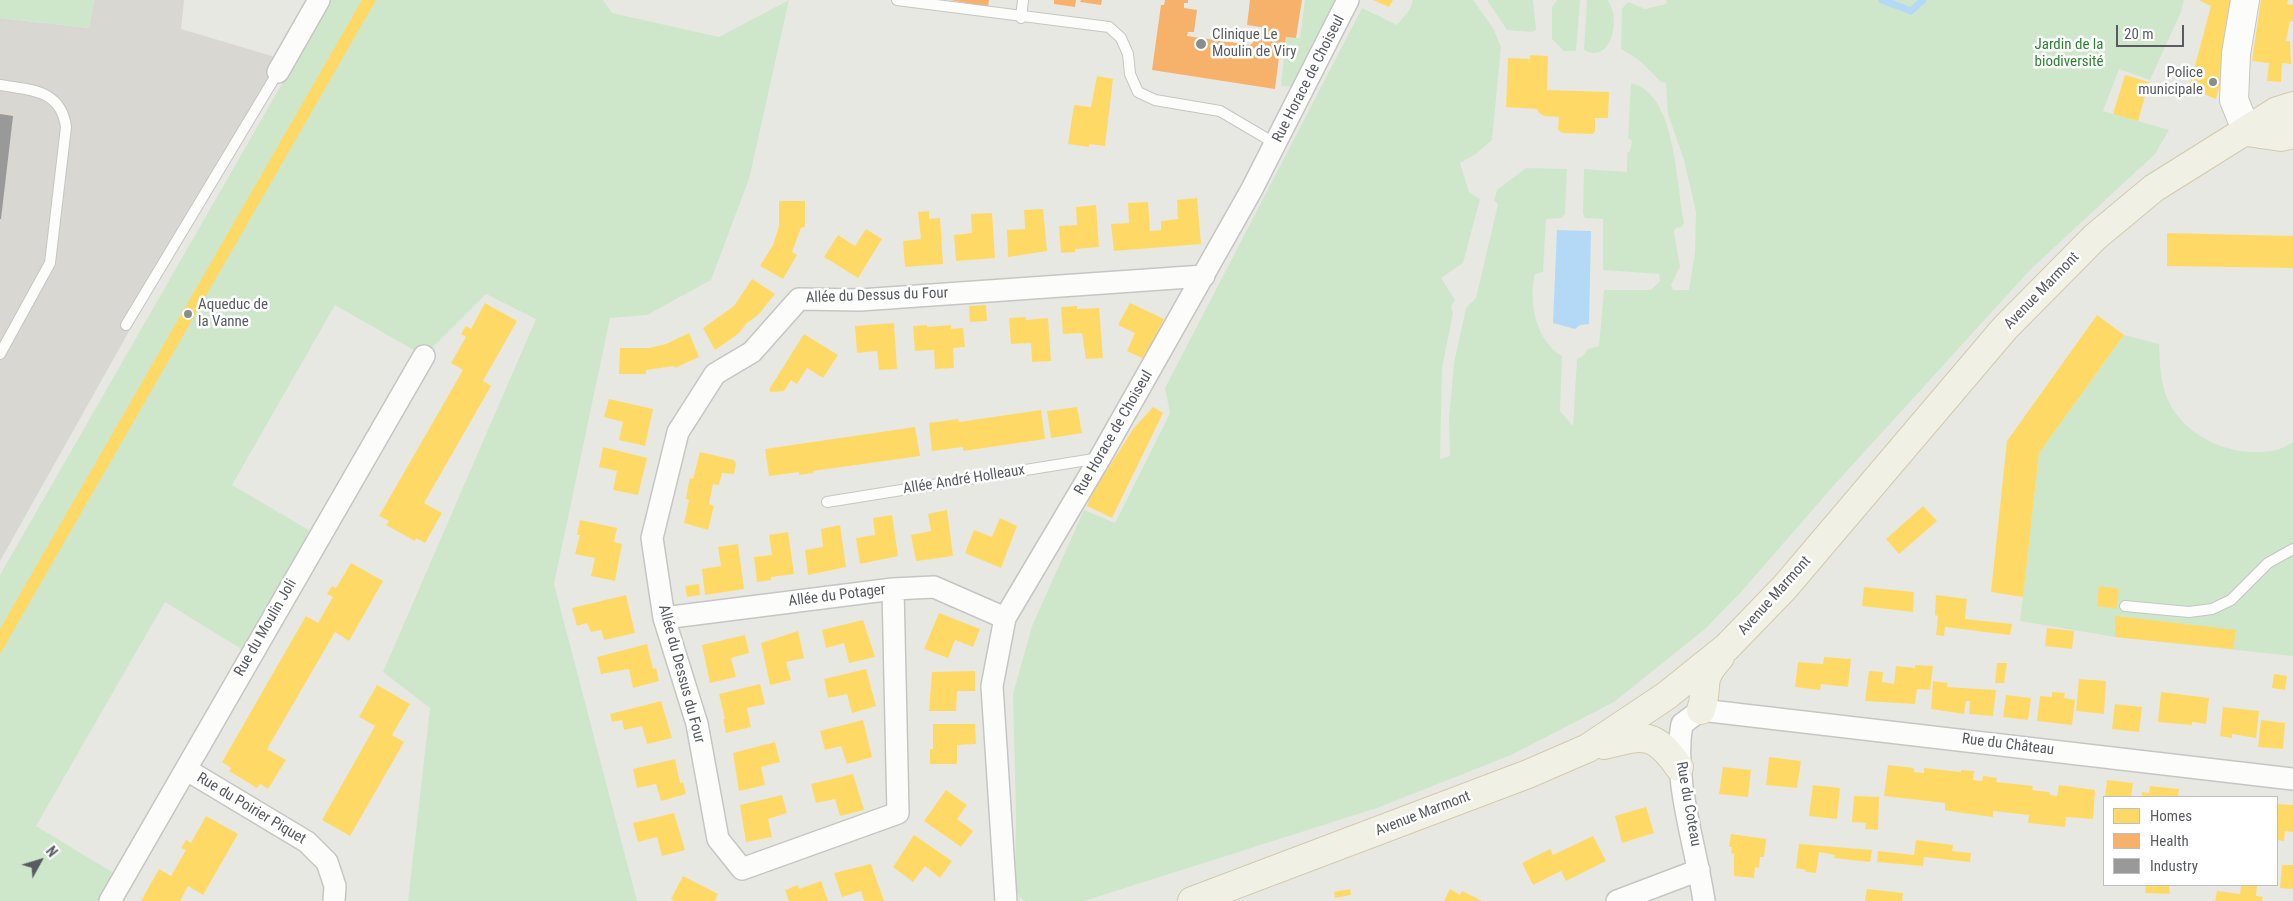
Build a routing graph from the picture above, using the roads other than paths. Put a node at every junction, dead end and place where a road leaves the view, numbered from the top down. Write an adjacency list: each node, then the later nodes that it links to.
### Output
1 (319, 0): 7 (street)
2 (896, 0): 6 (lane)
3 (1024, 0): 6 (lane)
4 (1348, 0): 12 (street, Rue Horace de Choiseul)
5 (2245, 0): 10 (street)
6 (1021, 18): 12 (lane)
7 (278, 72): 15 (lane)
8 (0, 85): 16 (lane)
9 (2293, 106): 10 (main road, Avenue Marmont)
10 (2247, 132): 11 (main road); 13 (street); 25 (main road, Avenue Marmont)
11 (2293, 134)
12 (1276, 144): 14 (street, Rue Horace de Choiseul)
13 (2293, 149)
14 (1204, 276): 18 (street, Rue Horace de Choiseul); 23 (street, Allée du Dessus du Four)
15 (126, 325)
16 (0, 354)
17 (424, 356): 29 (street, Rue du Moulin Joli)
18 (1100, 458): 19 (lane, Allée André Holleaux); 24 (street, Rue Horace de Choiseul)
19 (827, 502)
20 (2293, 549): 22 (lane)
21 (893, 589): 23 (street, Allée du Potager); 23 (street, Allée du Dessus du Four); 24 (street, Allée du Potager)
22 (2125, 606)
23 (664, 618)
24 (1005, 618): 32 (street, Rue Horace de Choiseul)
25 (1727, 648): 26 (main road); 27 (main road, Avenue Marmont)
26 (1712, 711): 28 (street, Rue du Coteau); 30 (street, Rue du Château)
27 (1588, 748): 28 (main road); 35 (main road, Avenue Marmont)
28 (1679, 767): 31 (street, Rue du Coteau)
29 (187, 770): 33 (street, Rue du Moulin Joli); 34 (street, Rue du Poirier Piquet)
30 (2293, 779)
31 (1700, 870): 36 (street); 37 (street, Rue du Coteau)
32 (1003, 899)
33 (110, 901)
34 (334, 901)
35 (1192, 901)
36 (1617, 901)
37 (1704, 901)

